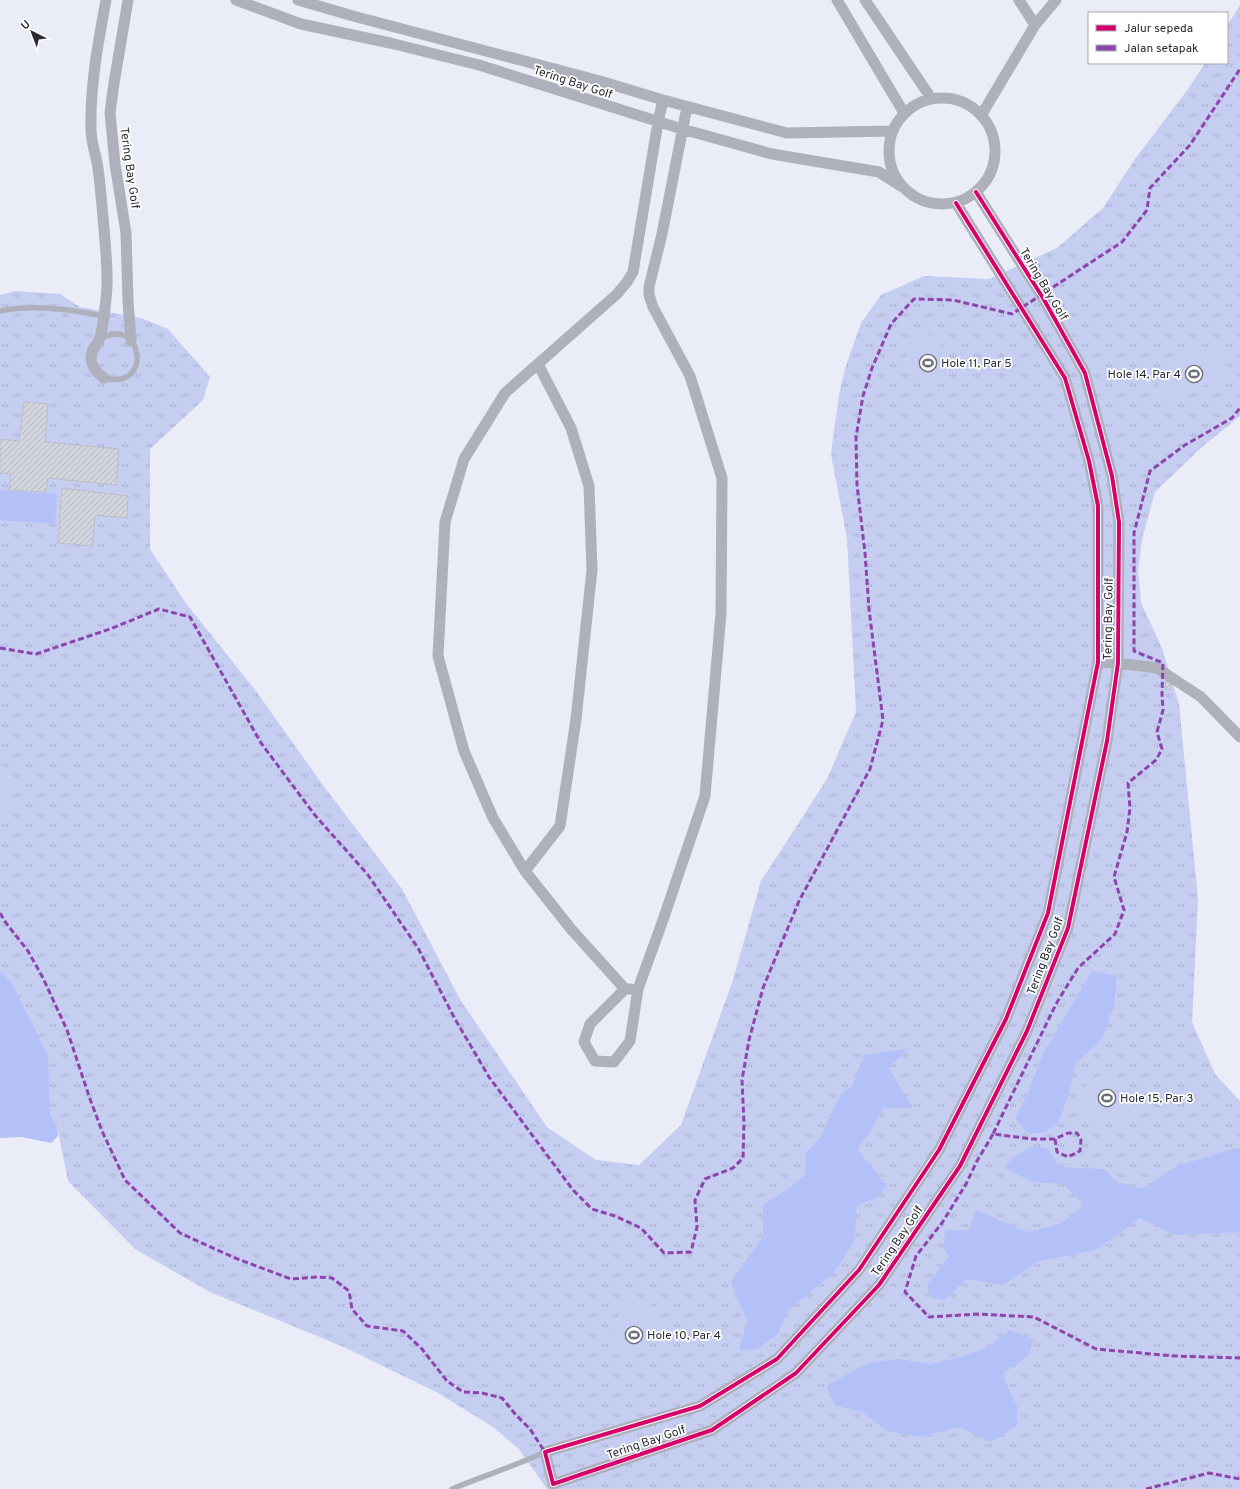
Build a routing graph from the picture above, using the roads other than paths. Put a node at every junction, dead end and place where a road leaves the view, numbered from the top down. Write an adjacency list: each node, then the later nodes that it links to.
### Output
1 (106, 0): 19 (street, Tering Bay Golf)
2 (128, 0): 18 (street, Tering Bay Golf)
3 (236, 0): 15 (street, Tering Bay Golf)
4 (298, 0): 11 (street, Tering Bay Golf)
5 (837, 0): 13 (street)
6 (865, 0): 10 (street)
7 (1019, 0): 9 (street)
8 (1056, 0): 9 (street)
9 (1035, 25): 14 (street)
10 (931, 98): 13 (street, Tering Bay Golf); 14 (street)
11 (663, 100): 12 (street, Tering Bay Golf); 15 (street)
12 (687, 106): 16 (street); 17 (street, Tering Bay Golf)
13 (904, 113): 17 (street, Tering Bay Golf)
14 (982, 114): 21 (street, Tering Bay Golf)
15 (658, 122): 16 (street, Tering Bay Golf); 27 (street)
16 (682, 129): 20 (street, Tering Bay Golf); 34 (street)
17 (892, 131): 20 (street, Tering Bay Golf)
18 (115, 164): 19 (street); 26 (street, Tering Bay Golf)
19 (97, 166): 24 (street, Tering Bay Golf)
20 (902, 186): 22 (street, Tering Bay Golf)
21 (976, 192): 22 (street, Tering Bay Golf); 30 (street, Tering Bay Golf)
22 (956, 202): 29 (street, Tering Bay Golf)
23 (0, 311): 24 (lane)
24 (103, 316): 25 (street, Tering Bay Golf)
25 (99, 339): 26 (lane); 28 (street, Tering Bay Golf)
26 (131, 341): 28 (lane, Tering Bay Golf)
27 (538, 364): 32 (street); 32 (street)
28 (104, 378)
29 (1098, 662): 30 (street); 35 (street, Tering Bay Golf)
30 (1118, 663): 31 (street); 36 (street, Tering Bay Golf)
31 (1240, 737)
32 (525, 870): 33 (street)
33 (625, 989): 34 (street); 34 (street)
34 (638, 989)
35 (545, 1452): 36 (street, Tering Bay Golf); 37 (lane, Tering Bay Golf)
36 (552, 1486)
37 (452, 1489)

